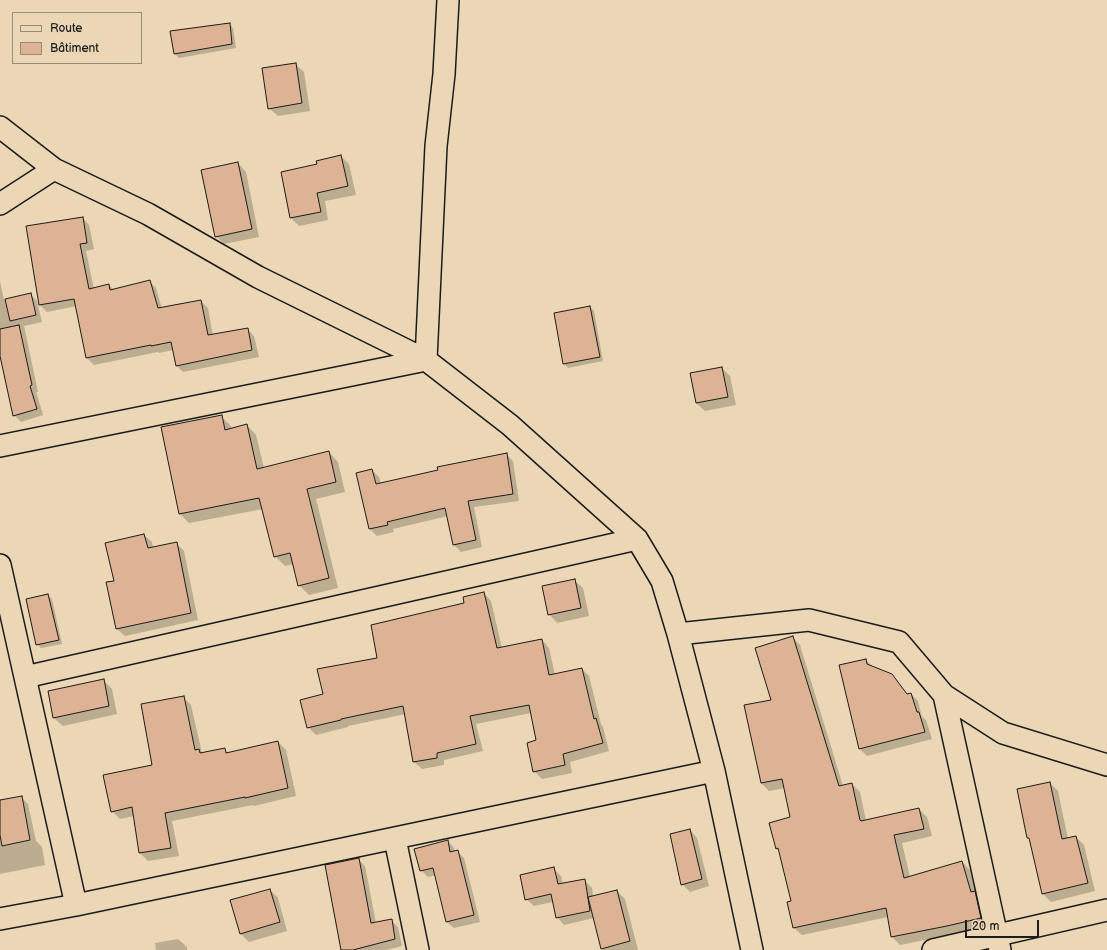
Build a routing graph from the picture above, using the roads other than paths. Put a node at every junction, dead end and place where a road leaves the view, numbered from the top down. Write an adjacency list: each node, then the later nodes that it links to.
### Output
1 (448, 0): 5 (street)
2 (0, 127): 3 (street)
3 (54, 169): 4 (street); 5 (street)
4 (0, 204)
5 (426, 360): 6 (street); 7 (street)
6 (0, 446)
7 (637, 539): 9 (street); 10 (street)
8 (0, 566): 10 (street)
9 (678, 634): 11 (street); 13 (street)
10 (25, 676): 15 (street)
11 (944, 695): 12 (street); 18 (street)
12 (1107, 765)
13 (714, 771): 14 (street); 20 (street)
14 (395, 839): 15 (street); 19 (street)
15 (76, 905): 17 (street)
16 (1107, 910): 18 (street)
17 (0, 919)
18 (999, 943): 21 (street)
19 (418, 950)
20 (752, 950)
21 (933, 950)

